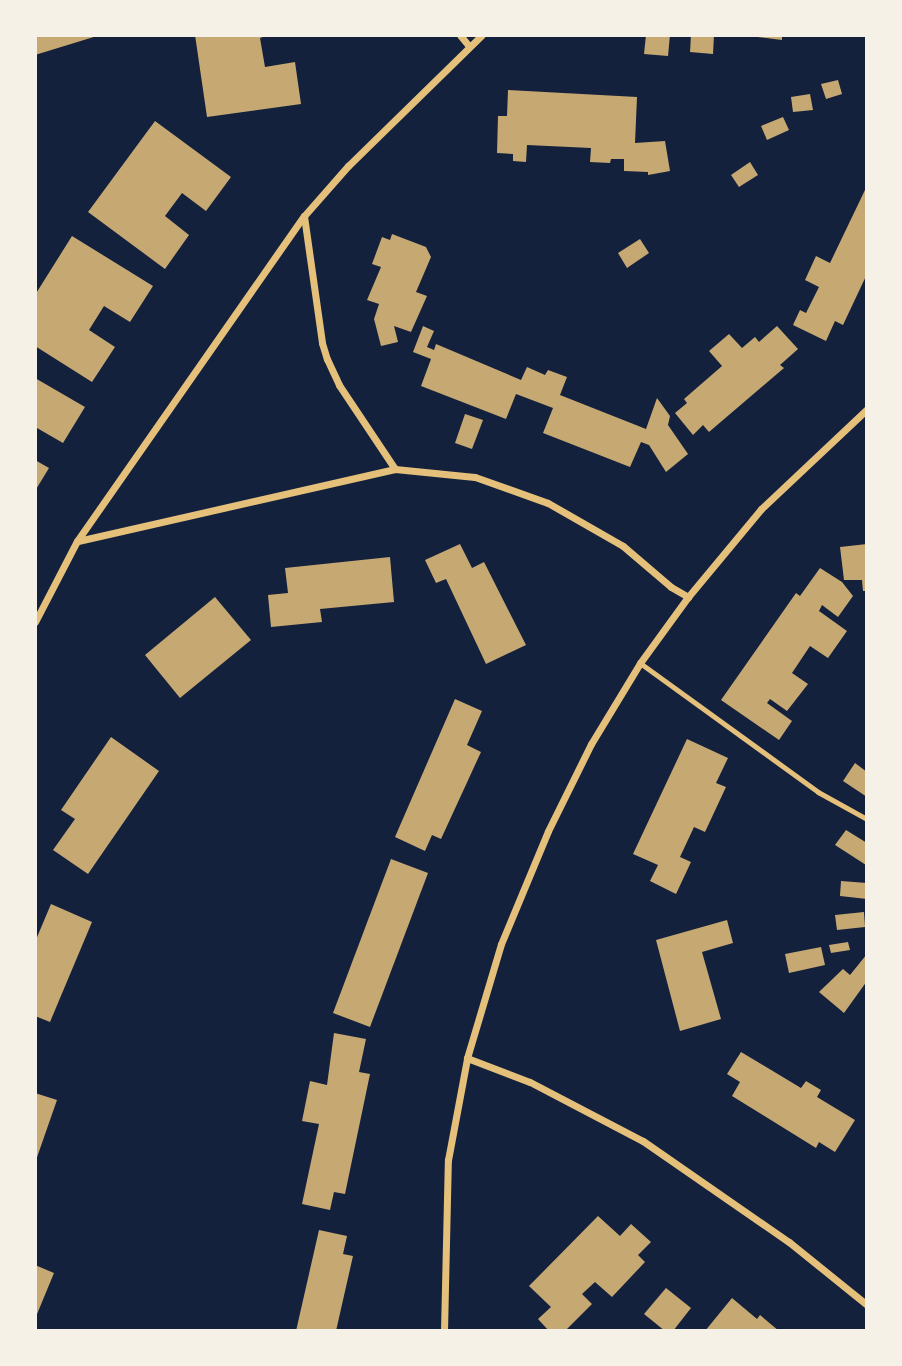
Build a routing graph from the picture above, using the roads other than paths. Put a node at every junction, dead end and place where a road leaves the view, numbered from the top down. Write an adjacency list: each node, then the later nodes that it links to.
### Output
1 (460, 35): 3 (street)
2 (482, 35): 3 (street)
3 (469, 46): 4 (street)
4 (304, 216): 6 (street); 7 (street)
5 (867, 409): 8 (street)
6 (395, 469): 7 (street); 8 (street)
7 (77, 541): 9 (street)
8 (688, 597): 10 (street)
9 (35, 622)
10 (640, 663): 11 (lane); 12 (street)
11 (867, 819)
12 (467, 1058): 13 (street); 14 (street)
13 (867, 1304)
14 (444, 1331)

